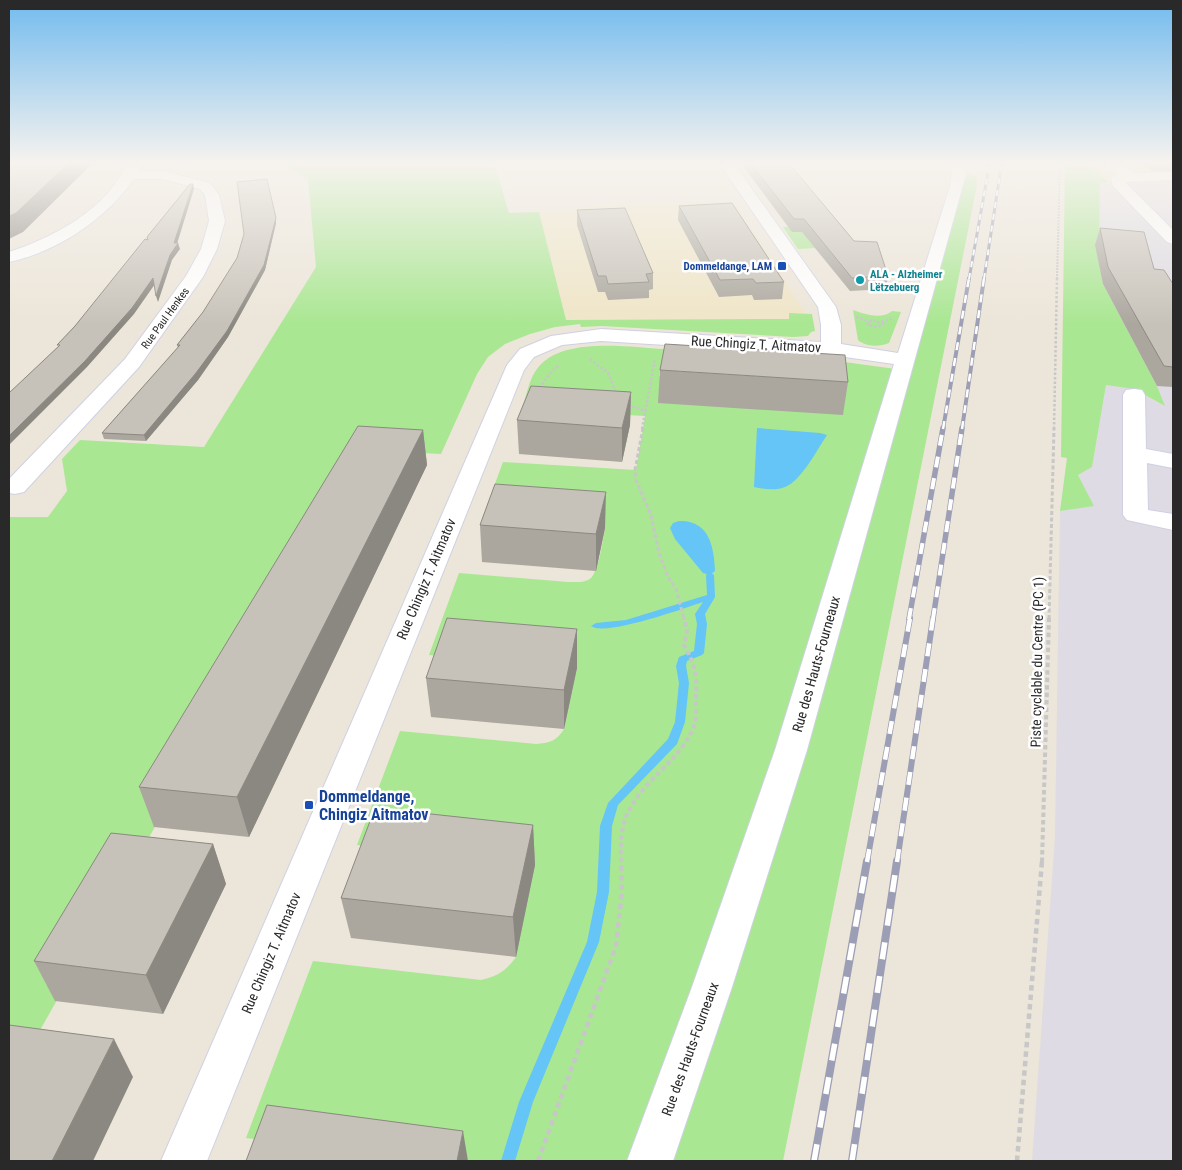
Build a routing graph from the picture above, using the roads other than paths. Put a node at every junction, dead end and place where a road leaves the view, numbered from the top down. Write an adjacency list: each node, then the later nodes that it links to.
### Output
1 (91, 216): 7 (street)
2 (216, 216): 13 (street, Rue Paul Henkes)
3 (762, 216): 8 (street)
4 (948, 216): 9 (street, Rue des Hauts-Fourneaux)
5 (1150, 216): 6 (street)
6 (1173, 239)
7 (9, 257)
8 (832, 349): 9 (street, Rue Chingiz T. Aitmatov); 15 (street, Rue Chingiz T. Aitmatov)
9 (906, 360): 16 (street, Rue des Hauts-Fourneaux)
10 (1134, 395): 11 (street)
11 (1135, 454): 12 (street); 14 (street)
12 (1173, 461)
13 (15, 487)
14 (1173, 522)
15 (184, 1161)
16 (650, 1161)

